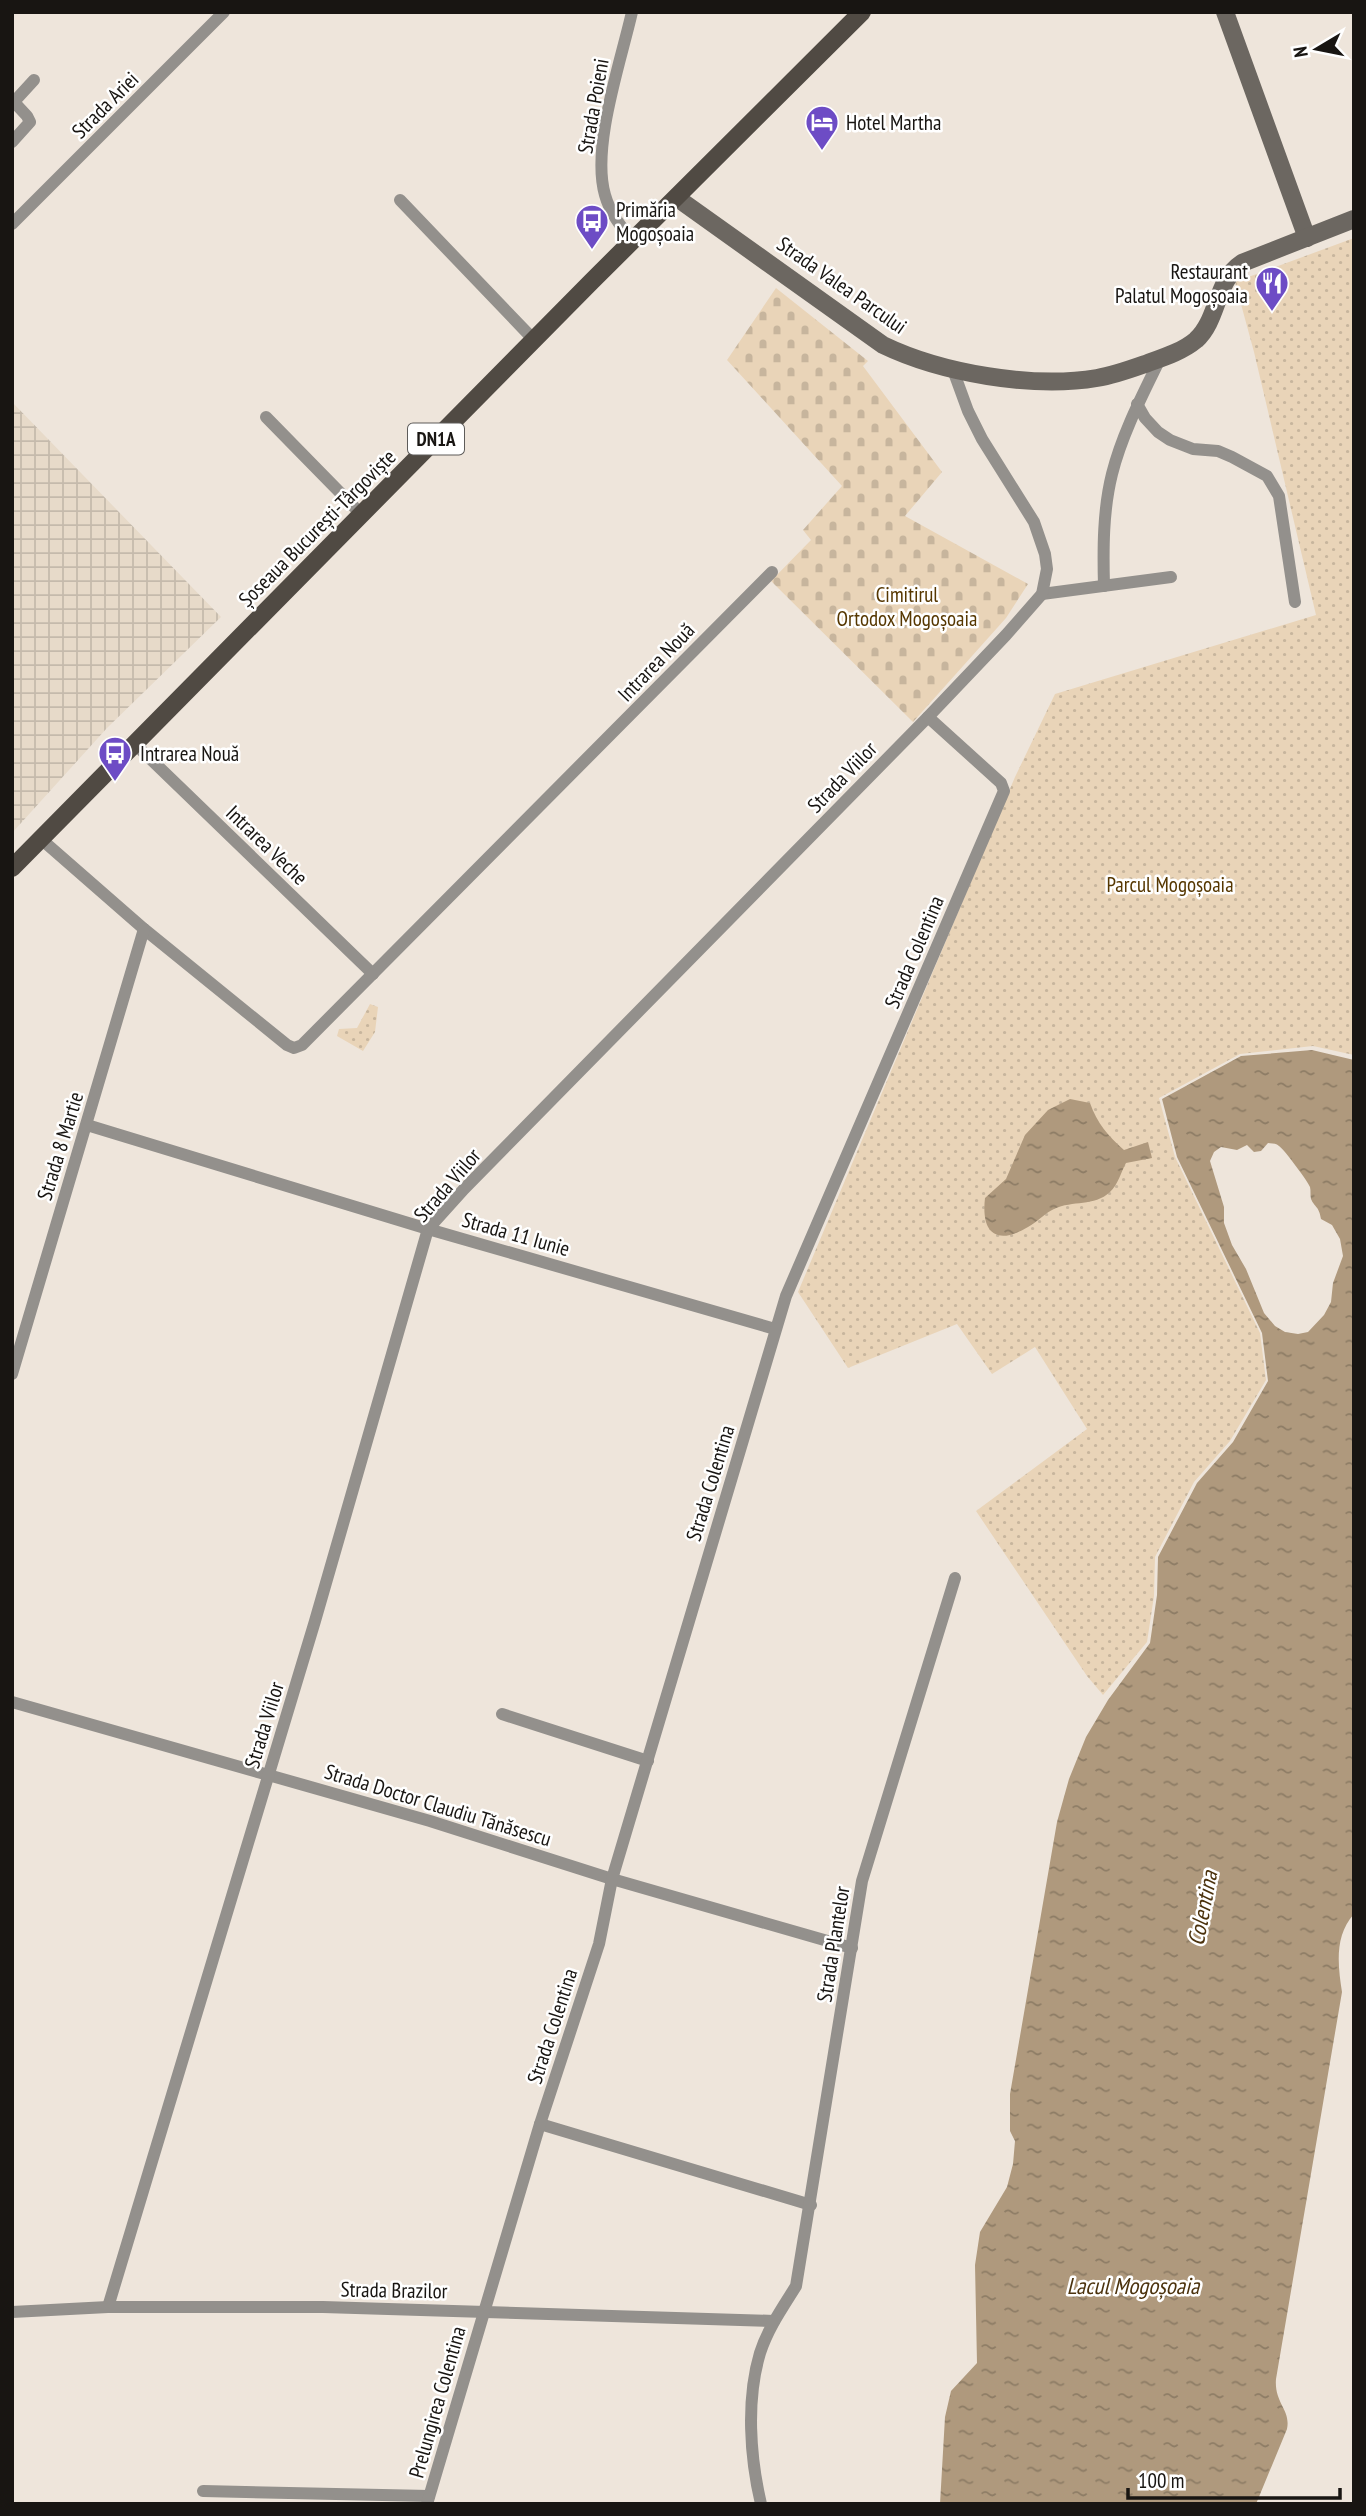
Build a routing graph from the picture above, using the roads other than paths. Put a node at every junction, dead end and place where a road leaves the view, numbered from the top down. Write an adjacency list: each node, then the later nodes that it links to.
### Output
1 (224, 12): 11 (street, Strada Ariei)
2 (632, 12): 13 (street, Strada Poieni)
3 (862, 12): 8 (main road, Șoseaua București-Târgoviște / DN1A)
4 (1225, 12): 12 (street)
5 (34, 80): 6 (street)
6 (13, 103): 7 (street)
7 (12, 142)
8 (677, 198): 13 (main road, Șoseaua București-Târgoviște / DN1A); 16 (street, Strada Valea Parcului)
9 (400, 200): 14 (street)
10 (1354, 219): 12 (street, Strada Valea Parcului)
11 (12, 224)
12 (1307, 238): 15 (street, Strada Valea Parcului)
13 (633, 241): 14 (main road, Șoseaua București-Târgoviște / DN1A)
14 (534, 340): 19 (main road, Șoseaua București-Târgoviște / DN1A)
15 (1160, 359): 16 (street, Strada Valea Parcului); 17 (street)
16 (953, 370): 23 (street)
17 (1138, 404): 22 (street); 24 (street)
18 (266, 416): 19 (street)
19 (362, 515): 26 (main road, Șoseaua București-Târgoviște / DN1A)
20 (772, 572): 30 (street, Intrarea Nouă)
21 (1171, 577): 22 (street)
22 (1104, 586): 23 (street)
23 (1042, 594): 25 (street, Strada Viilor)
24 (1295, 602)
25 (928, 717): 32 (street, Strada Viilor); 33 (street, Strada Colentina)
26 (135, 744): 27 (main road, Șoseaua București-Târgoviște / DN1A); 30 (street, Intrarea Veche)
27 (41, 839): 28 (main road, Șoseaua București-Târgoviște / DN1A); 29 (street, Intrarea Nouă)
28 (12, 868)
29 (144, 929): 30 (street, Intrarea Nouă); 31 (street, Strada 8 Martie)
30 (373, 974)
31 (86, 1125): 32 (street, Strada 11 Iunie); 34 (street, Strada 8 Martie)
32 (428, 1229): 33 (street, Strada 11 Iunie); 39 (street, Strada Viilor)
33 (775, 1329): 38 (street, Strada Colentina)
34 (12, 1374)
35 (955, 1578): 41 (street, Strada Plantelor)
36 (12, 1702): 39 (street, Strada Doctor Claudiu Tănăsescu)
37 (502, 1714): 38 (street)
38 (648, 1760): 40 (street, Strada Colentina)
39 (269, 1774): 40 (street, Strada Doctor Claudiu Tănăsescu); 44 (street, Strada Viilor)
40 (612, 1879): 41 (street, Strada Doctor Claudiu Tănăsescu); 42 (street, Strada Colentina)
41 (852, 1948): 43 (street, Strada Plantelor)
42 (540, 2124): 43 (street); 45 (street, Strada Colentina)
43 (811, 2205): 47 (street, Strada Plantelor)
44 (108, 2307): 45 (street, Strada Brazilor); 46 (street, Strada Brazilor)
45 (483, 2311): 47 (street, Strada Brazilor); 49 (street, Prelungirea Colentina)
46 (12, 2312)
47 (774, 2321): 50 (street, Strada Plantelor)
48 (203, 2491): 49 (street)
49 (428, 2500)
50 (761, 2504)

